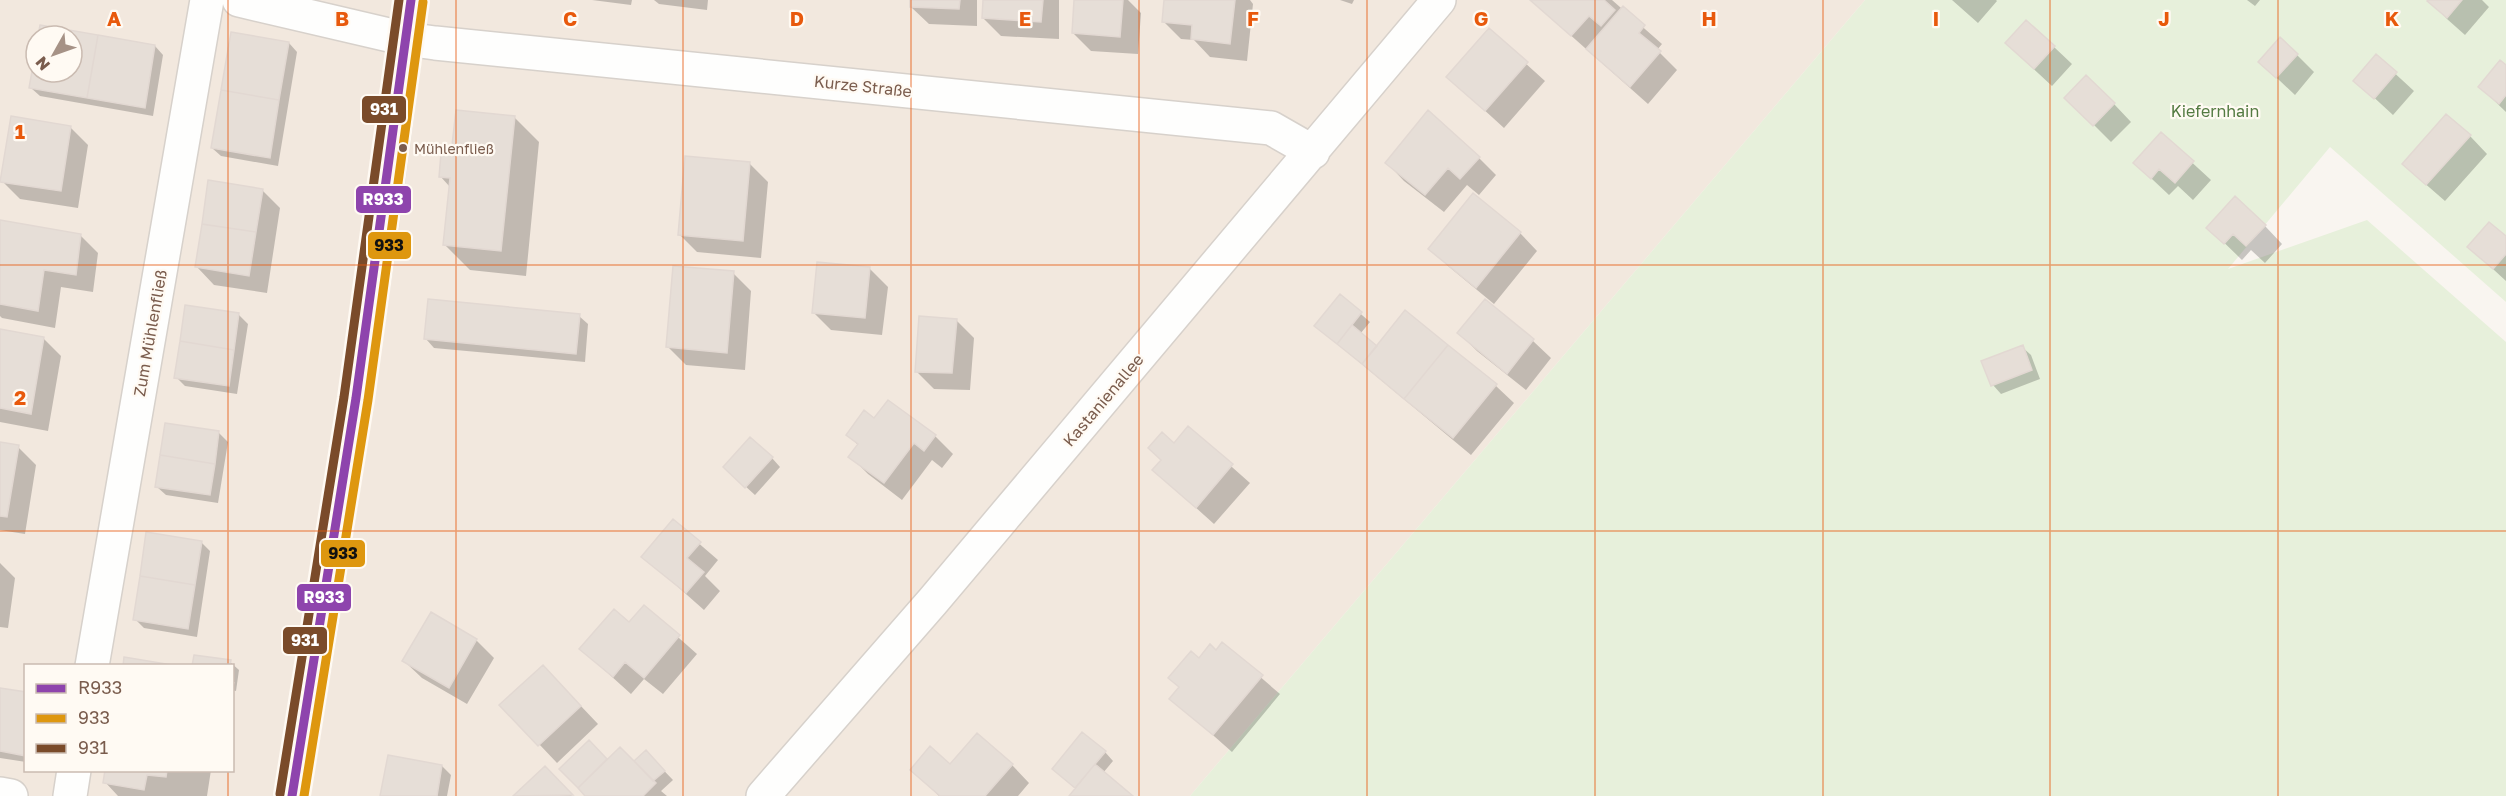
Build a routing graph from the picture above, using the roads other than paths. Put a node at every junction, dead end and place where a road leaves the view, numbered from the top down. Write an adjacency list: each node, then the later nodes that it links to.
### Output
1 (207, 0): 7 (street, Zum Mühlenfließ)
2 (239, 0): 5 (street)
3 (411, 0): 5 (street)
4 (1439, 0): 6 (street, Kastanienallee)
5 (406, 39): 6 (street, Kurze Straße); 12 (street)
6 (1313, 152): 13 (street, Kastanienallee)
7 (92, 664)
8 (74, 772): 11 (street)
9 (0, 794): 10 (street)
10 (11, 796)
11 (70, 796)
12 (292, 796)
13 (763, 796)

